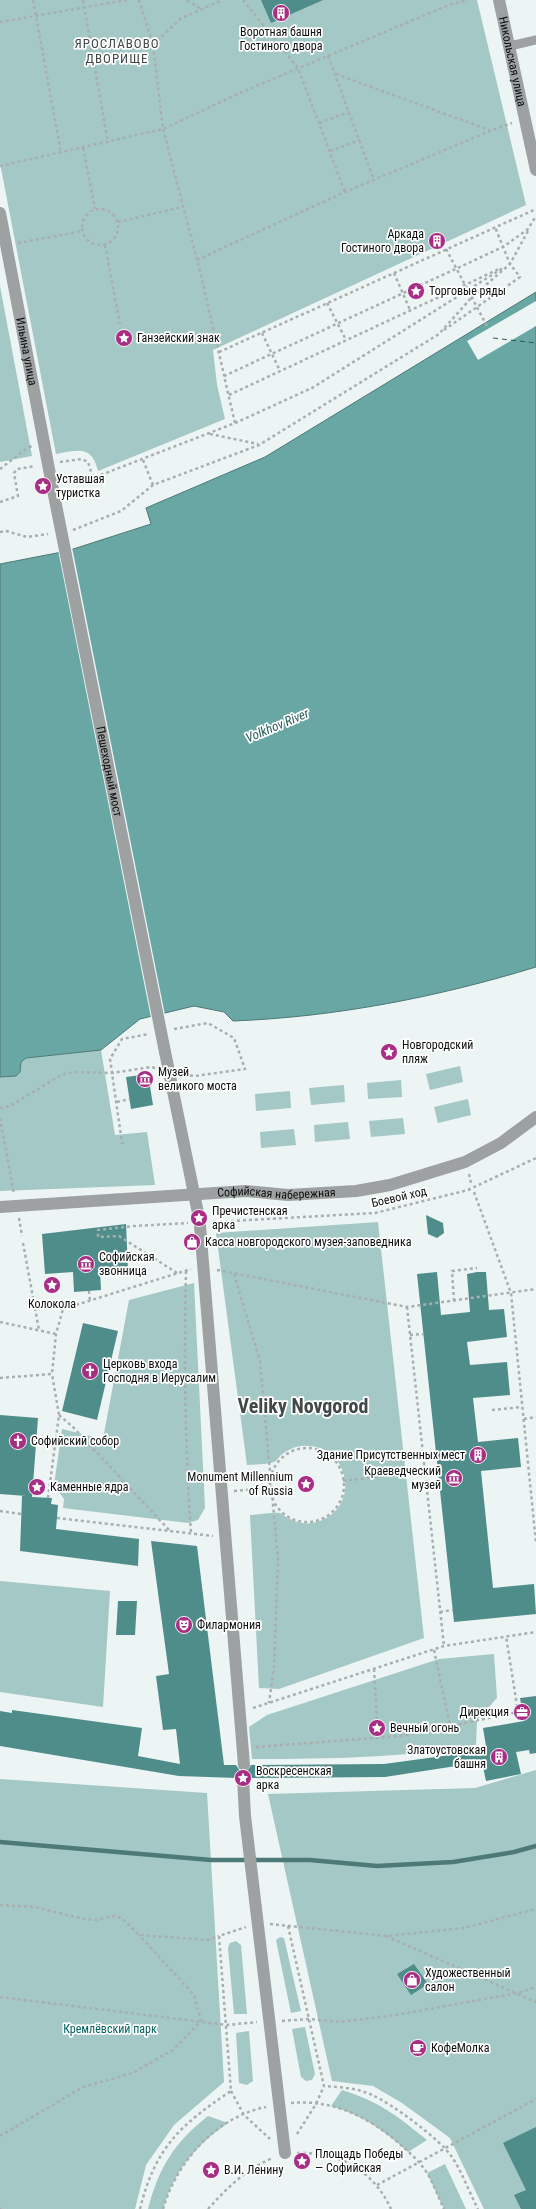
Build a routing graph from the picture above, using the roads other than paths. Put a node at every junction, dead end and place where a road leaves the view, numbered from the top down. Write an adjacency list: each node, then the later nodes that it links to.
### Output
1 (499, 0): 3 (street, Никольская улица)
2 (536, 40): 3 (lane)
3 (510, 46): 4 (street, Никольская улица)
4 (536, 170)
5 (0, 212): 6 (street, Ильина улица)
6 (53, 490): 8 (street, Пешеходный мост, bridge)
7 (536, 1117): 8 (street, Софийская набережная)
8 (195, 1194): 9 (street, Софийская набережная); 10 (street, Пешеходный мост)
9 (0, 1207)
10 (244, 1765)
11 (243, 1778): 12 (street)
12 (285, 2154)

